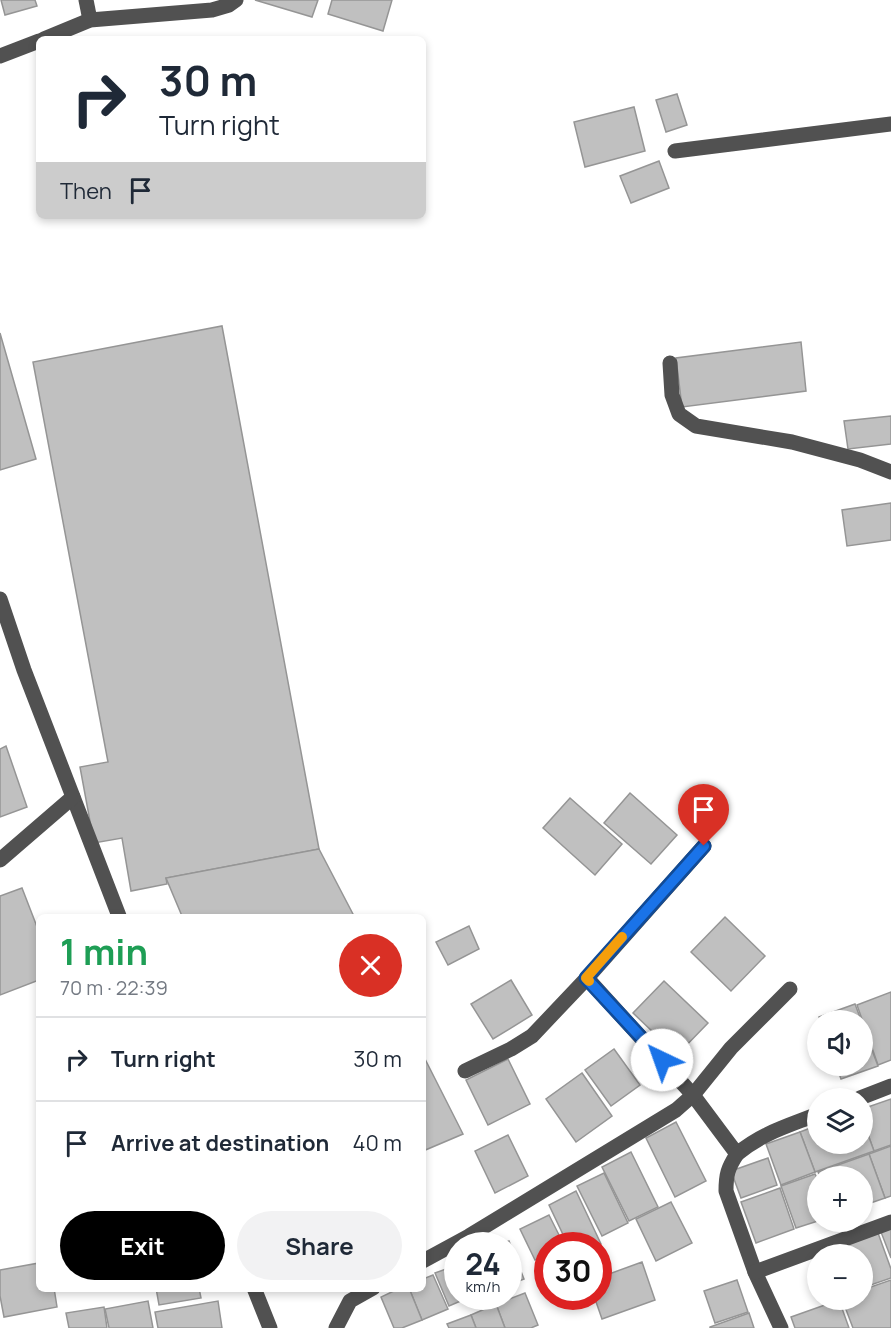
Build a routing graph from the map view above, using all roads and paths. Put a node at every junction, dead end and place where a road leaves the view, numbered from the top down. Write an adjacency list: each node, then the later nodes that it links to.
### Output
1 (86, 0): 3 (street)
2 (236, 0): 3 (street)
3 (90, 20): 4 (street)
4 (51, 36)
5 (36, 42): 6 (street)
6 (0, 56)
7 (891, 124): 8 (street)
8 (675, 151)
9 (670, 363): 10 (street)
10 (891, 472)
11 (0, 599): 12 (street)
12 (73, 797): 14 (street); 15 (street)
13 (704, 846): 16 (street)
14 (0, 860)
15 (117, 914)
16 (586, 978): 18 (street); 21 (street)
17 (790, 989): 21 (street)
18 (465, 1071)
19 (891, 1086): 20 (street)
20 (873, 1093)
21 (693, 1095): 23 (street); 25 (street)
22 (807, 1118): 23 (street)
23 (737, 1154): 26 (street)
24 (891, 1222): 26 (street)
25 (426, 1260)
26 (755, 1272): 31 (street)
27 (256, 1292): 29 (street)
28 (366, 1292): 30 (street)
29 (270, 1328)
30 (336, 1328)
31 (782, 1328)

